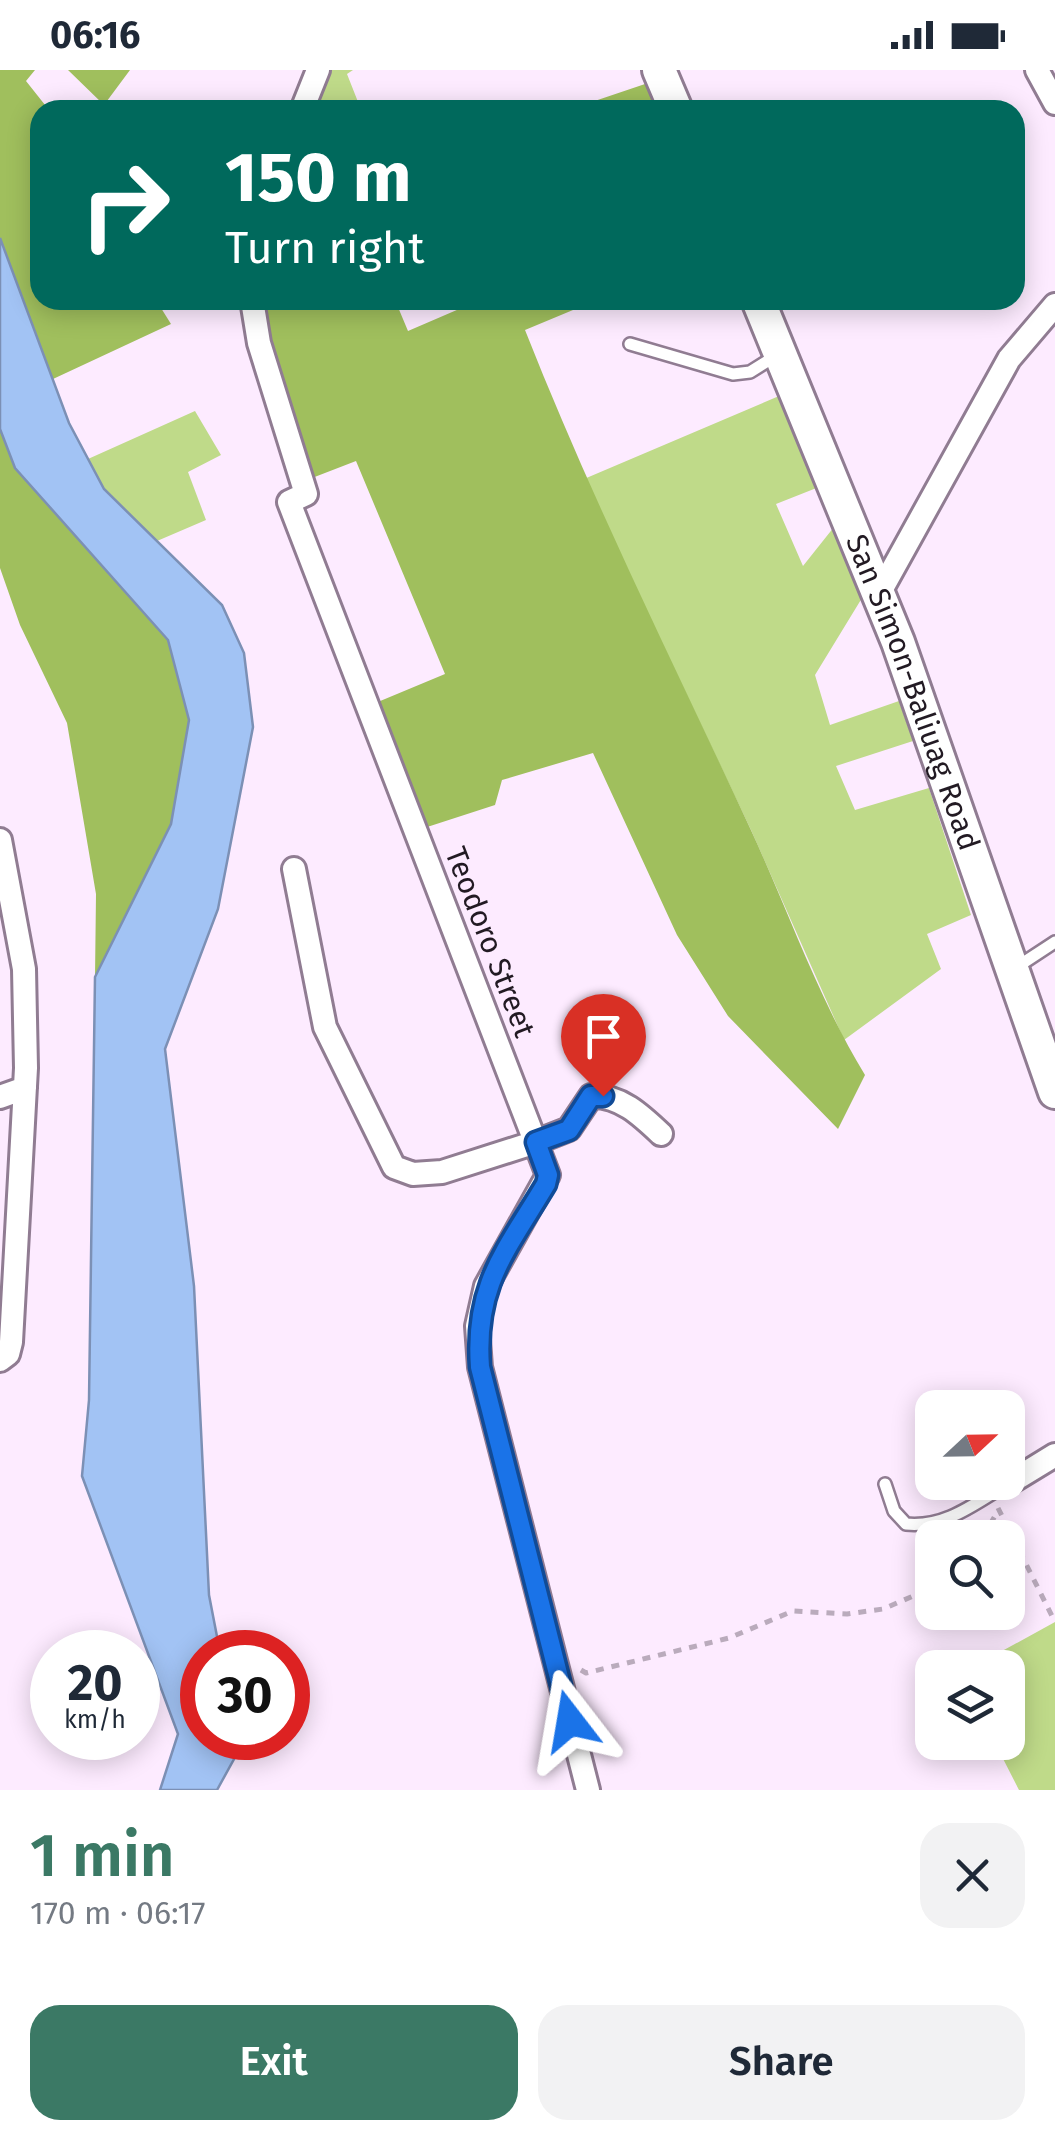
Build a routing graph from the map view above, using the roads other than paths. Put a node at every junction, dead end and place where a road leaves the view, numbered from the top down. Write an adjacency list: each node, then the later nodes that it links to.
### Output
1 (318, 70): 4 (street)
2 (659, 70): 5 (main road)
3 (1037, 70): 6 (street)
4 (306, 100)
5 (672, 100)
6 (1055, 103)
7 (1055, 305): 12 (street)
8 (254, 310): 22 (street, Teodoro Street)
9 (762, 310): 11 (main road, San Simon-Baliuag Road)
10 (630, 344): 11 (lane)
11 (780, 352): 12 (main road, San Simon-Baliuag Road)
12 (878, 594): 17 (main road, San Simon-Baliuag Road)
13 (0, 840): 16 (street)
14 (294, 869): 22 (street)
15 (1055, 942): 17 (lane)
16 (11, 960): 18 (street)
17 (1013, 970): 19 (main road, San Simon-Baliuag Road)
18 (25, 1088): 20 (street); 23 (street)
19 (1055, 1092)
20 (0, 1097)
21 (661, 1134): 22 (street)
22 (536, 1142): 29 (street, Teodoro Street)
23 (8, 1228): 24 (street)
24 (0, 1360)
25 (1055, 1455): 26 (street)
26 (1025, 1473)
27 (885, 1484): 28 (lane)
28 (980, 1500)
29 (588, 1790)

